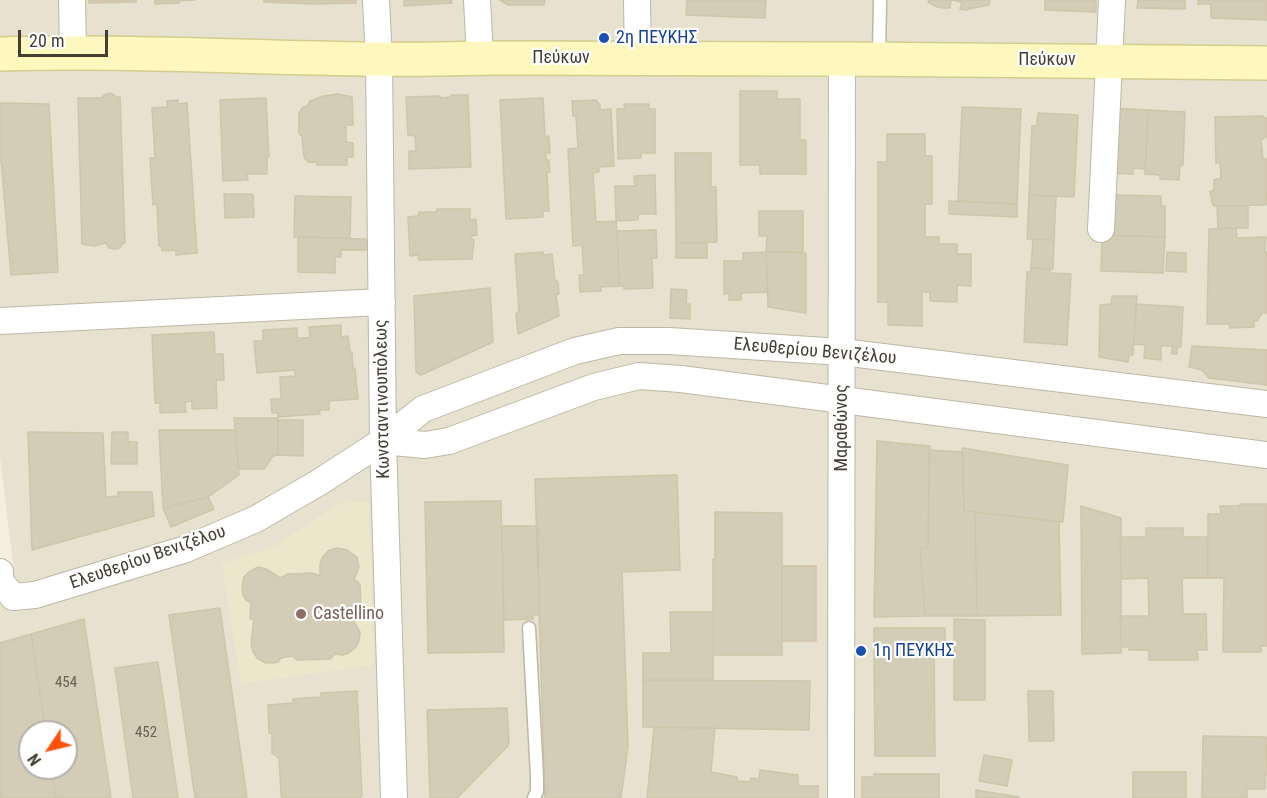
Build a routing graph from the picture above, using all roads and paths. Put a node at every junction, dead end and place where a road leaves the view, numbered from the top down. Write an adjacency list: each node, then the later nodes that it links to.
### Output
1 (72, 0): 7 (street)
2 (376, 0): 11 (street, Κωνσταντινουπόλεως)
3 (477, 0): 9 (street)
4 (637, 0): 12 (street)
5 (880, 0): 13 (lane)
6 (1112, 0): 14 (street)
7 (73, 52): 8 (street, Πεύκων); 11 (street, Πεύκων)
8 (0, 54)
9 (480, 58): 11 (street, Πεύκων); 12 (street, Πεύκων)
10 (842, 58): 12 (street, Πεύκων); 13 (street, Πεύκων); 19 (street, Μαραθώνος)
11 (379, 59): 17 (street, Κωνσταντινουπόλεως)
12 (638, 59)
13 (879, 59): 14 (street, Πεύκων)
14 (1108, 60): 15 (street, Πεύκων); 16 (street)
15 (1267, 63)
16 (1101, 230)
17 (382, 302): 18 (street); 22 (street, Κωνσταντινουπόλεως)
18 (0, 321)
19 (842, 352): 20 (street, Μαραθώνος); 21 (street, Ελευθερίου Βενιζέλου); 22 (street, Ελευθερίου Βενιζέλου)
20 (842, 400): 22 (street); 23 (street); 28 (street, Μαραθώνος)
21 (1267, 404)
22 (383, 441): 24 (street, Ελευθερίου Βενιζέλου); 26 (street, Κωνσταντινουπόλεως)
23 (1267, 455)
24 (0, 572)
25 (529, 628): 27 (lane)
26 (394, 798)
27 (534, 798)
28 (841, 798)

